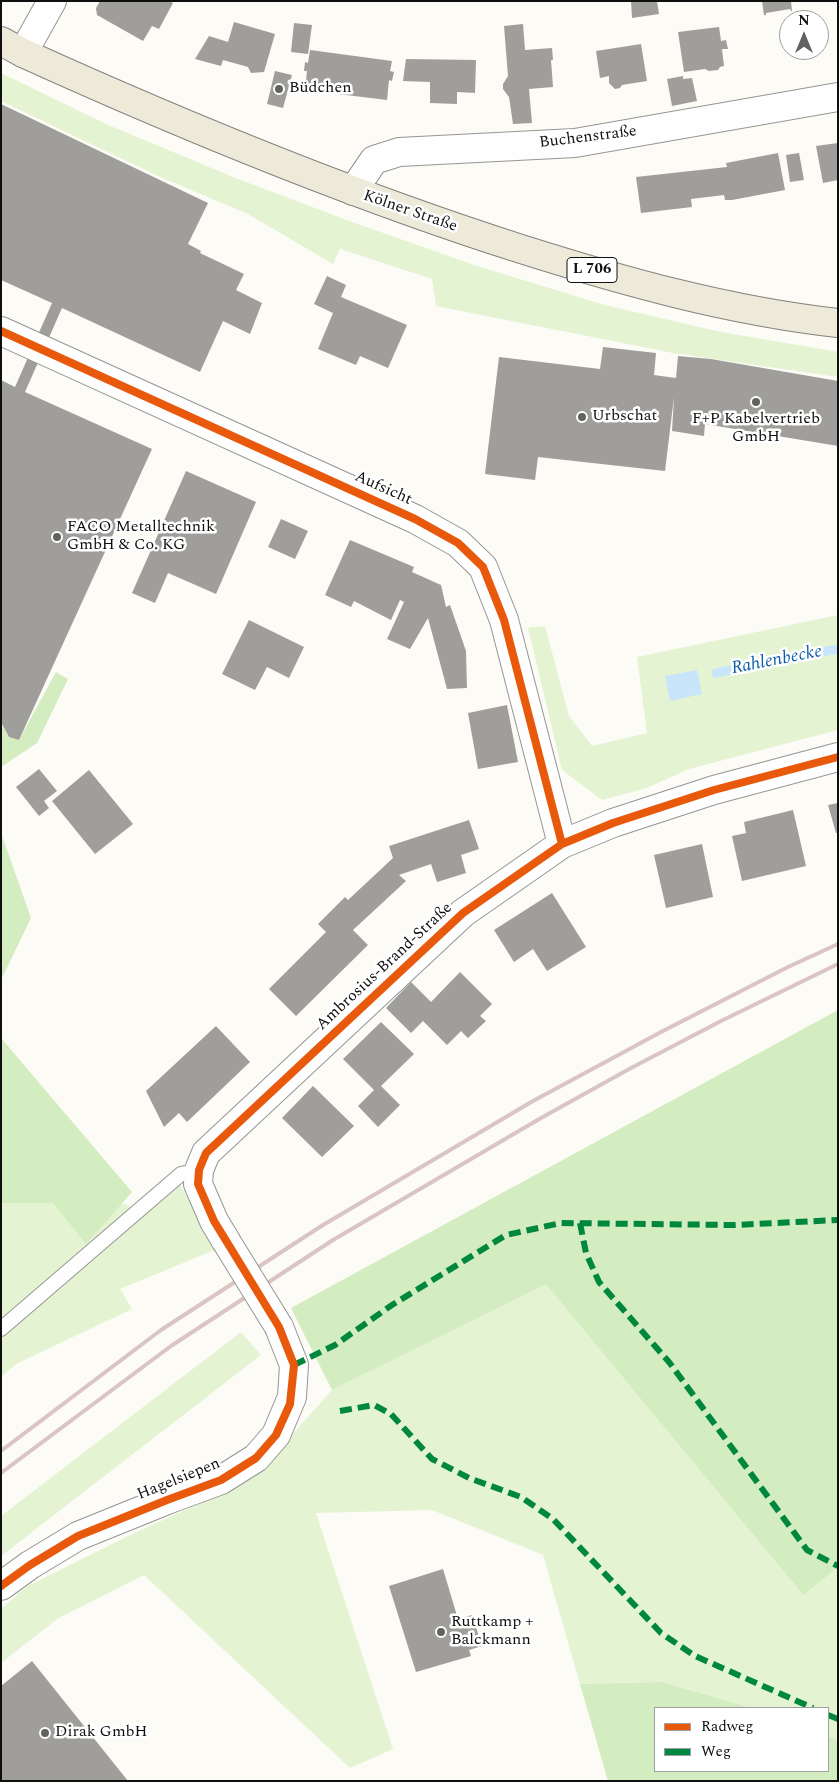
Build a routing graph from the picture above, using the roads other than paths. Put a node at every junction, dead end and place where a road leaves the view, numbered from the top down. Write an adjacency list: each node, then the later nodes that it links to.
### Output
1 (52, 1): 2 (street)
2 (12, 47): 4 (main road, Kölner Straße / L 706)
3 (838, 97): 4 (street, Buchenstraße)
4 (353, 192): 5 (main road, Kölner Straße / L 706)
5 (838, 324)
6 (1, 331): 8 (street, Aufsicht)
7 (838, 757): 8 (street, Ambrosius-Brand-Straße)
8 (562, 844): 9 (street, Ambrosius-Brand-Straße)
9 (199, 1170): 10 (lane); 11 (street, Hagelsiepen, bridge)
10 (1, 1329)
11 (1, 1586)

